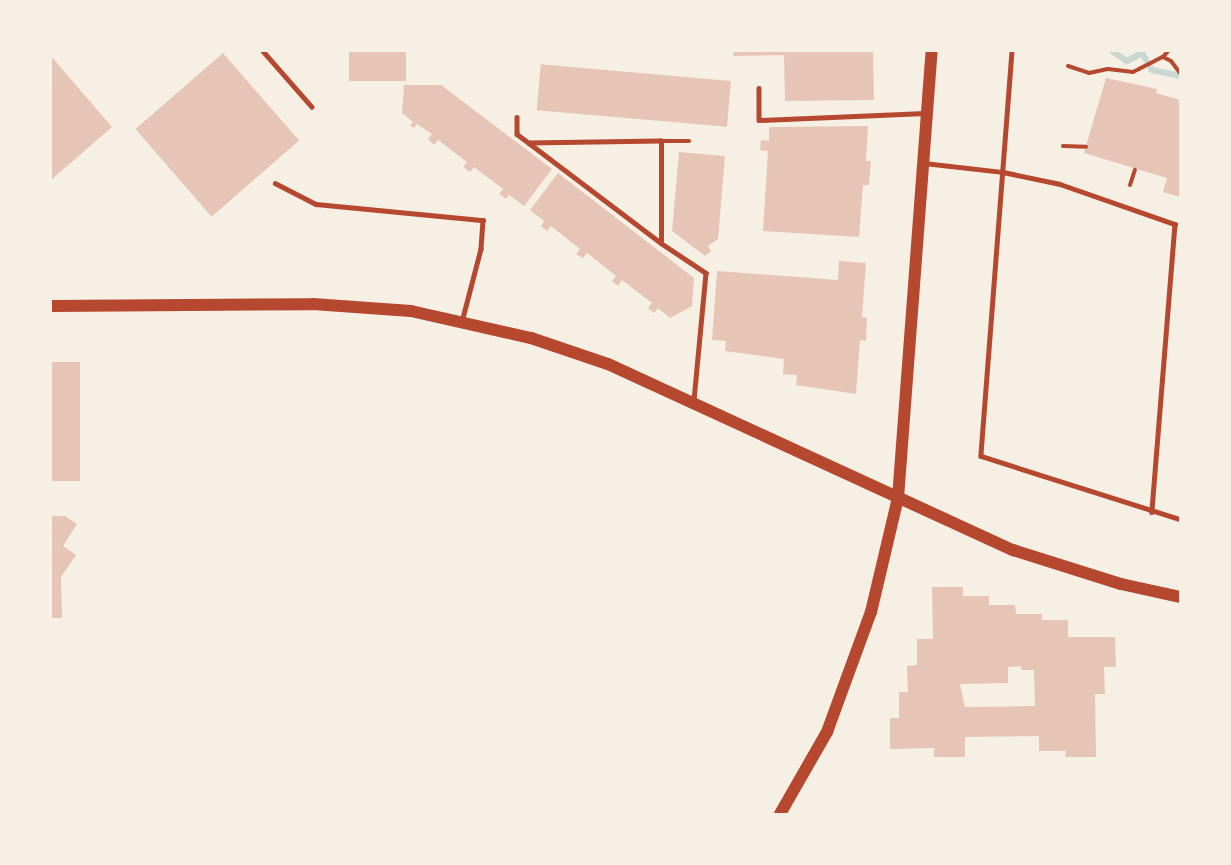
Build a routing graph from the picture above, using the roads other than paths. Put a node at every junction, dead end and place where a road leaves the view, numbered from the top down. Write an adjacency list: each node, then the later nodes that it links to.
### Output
1 (263, 51): 5 (lane)
2 (932, 51): 6 (main road)
3 (1012, 51): 12 (lane)
4 (759, 88): 6 (lane)
5 (312, 107)
6 (927, 112): 11 (main road)
7 (517, 117): 10 (lane)
8 (661, 141): 9 (lane); 10 (lane); 14 (lane)
9 (690, 141)
10 (529, 143): 14 (lane)
11 (924, 163): 12 (lane); 18 (main road)
12 (1003, 172): 19 (lane); 19 (lane)
13 (275, 183): 16 (lane)
14 (661, 243): 17 (lane)
15 (51, 306): 16 (main road)
16 (462, 322): 17 (main road)
17 (694, 404): 18 (main road)
18 (898, 498): 21 (main road); 22 (main road)
19 (1152, 512): 20 (lane)
20 (1180, 519)
21 (1180, 597)
22 (780, 814)

